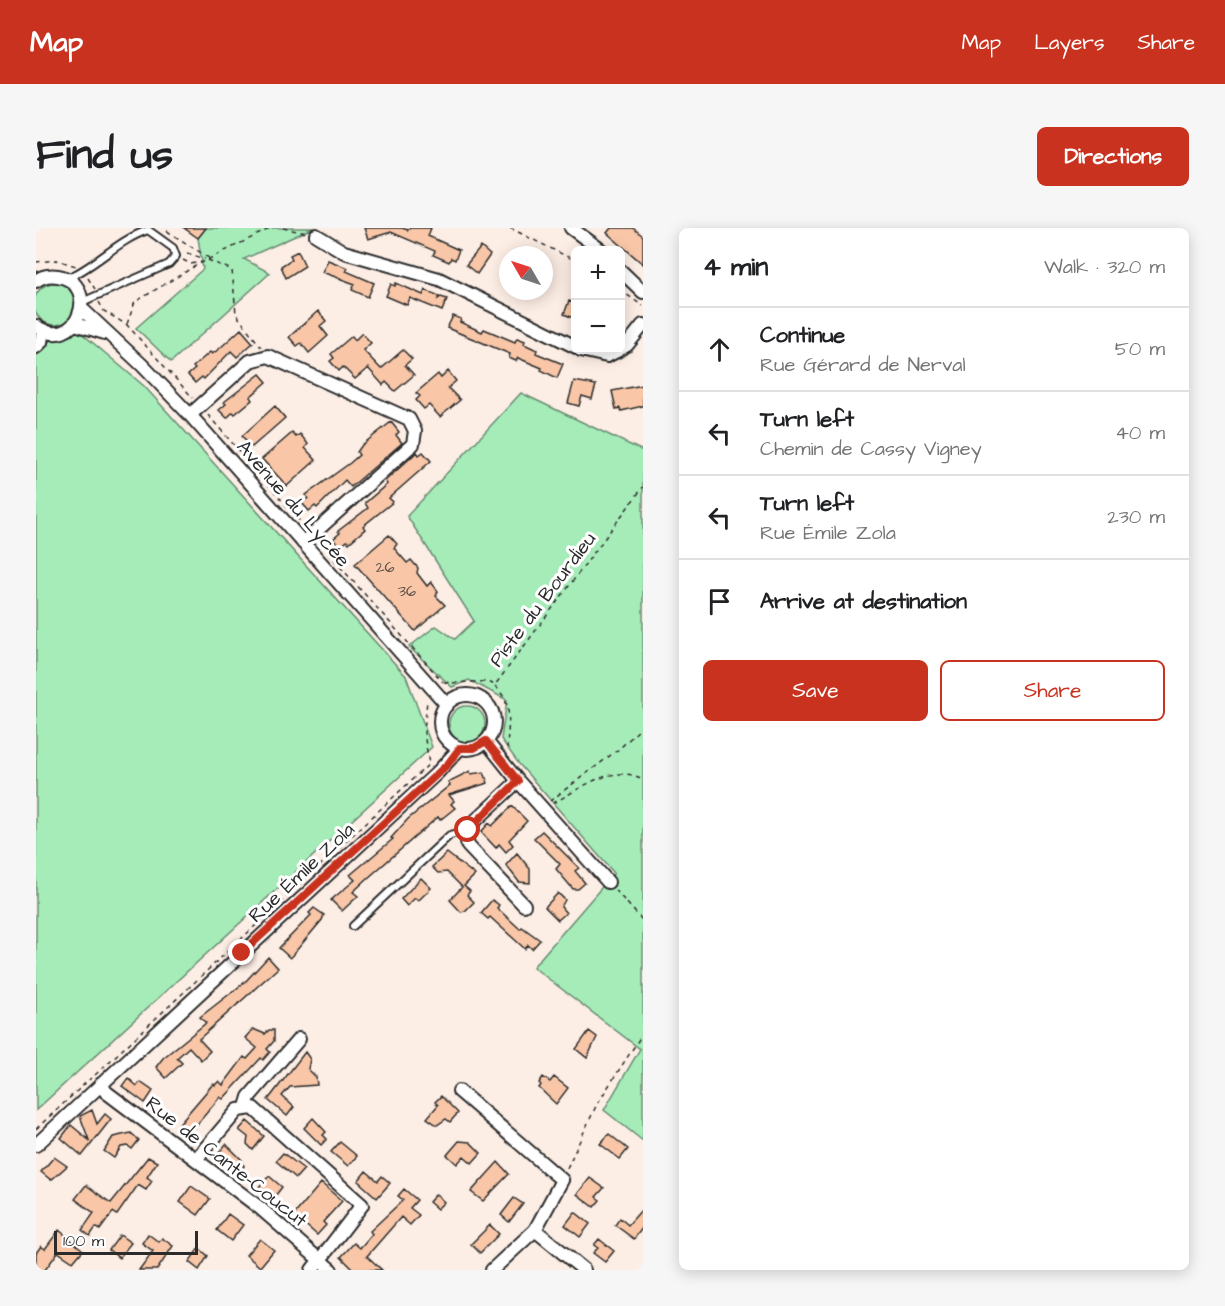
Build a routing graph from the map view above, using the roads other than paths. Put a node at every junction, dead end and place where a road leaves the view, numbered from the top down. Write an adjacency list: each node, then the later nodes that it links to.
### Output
1 (571, 228): 3 (street)
2 (316, 235): 14 (street)
3 (596, 246)
4 (625, 274): 7 (street)
5 (68, 278): 6 (street); 8 (street, Avenue du Lycée); 8 (lane)
6 (37, 279)
7 (643, 292)
8 (82, 306): 9 (street); 12 (street, Avenue du Lycée)
9 (75, 324): 11 (street); 12 (street, Avenue du Lycée)
10 (643, 325): 13 (street)
11 (40, 328): 15 (street)
12 (105, 333): 16 (street, Avenue du Lycée)
13 (625, 344)
14 (571, 345)
15 (36, 347)
16 (190, 415): 17 (street, Avenue du Lycée); 17 (street)
17 (307, 539): 18 (street, Avenue du Lycée)
18 (447, 705): 19 (street); 20 (street)
19 (486, 741): 20 (street); 21 (street)
20 (460, 748): 27 (street, Rue Émile Zola)
21 (518, 781): 22 (street); 23 (street)
22 (466, 836): 24 (street); 25 (lane)
23 (609, 882)
24 (524, 905)
25 (353, 926)
26 (299, 1039): 29 (street)
27 (101, 1084): 30 (street, Rue Émile Zola); 31 (street, Rue de Cante-Coucut)
28 (459, 1091): 32 (street)
29 (246, 1107): 31 (street); 33 (street)
30 (36, 1145)
31 (197, 1158): 33 (street, Rue de Cante-Coucut)
32 (535, 1230): 35 (street); 36 (street)
33 (316, 1265): 34 (street, Rue de Cante-Coucut)
34 (331, 1270)
35 (492, 1270)
36 (584, 1270)

